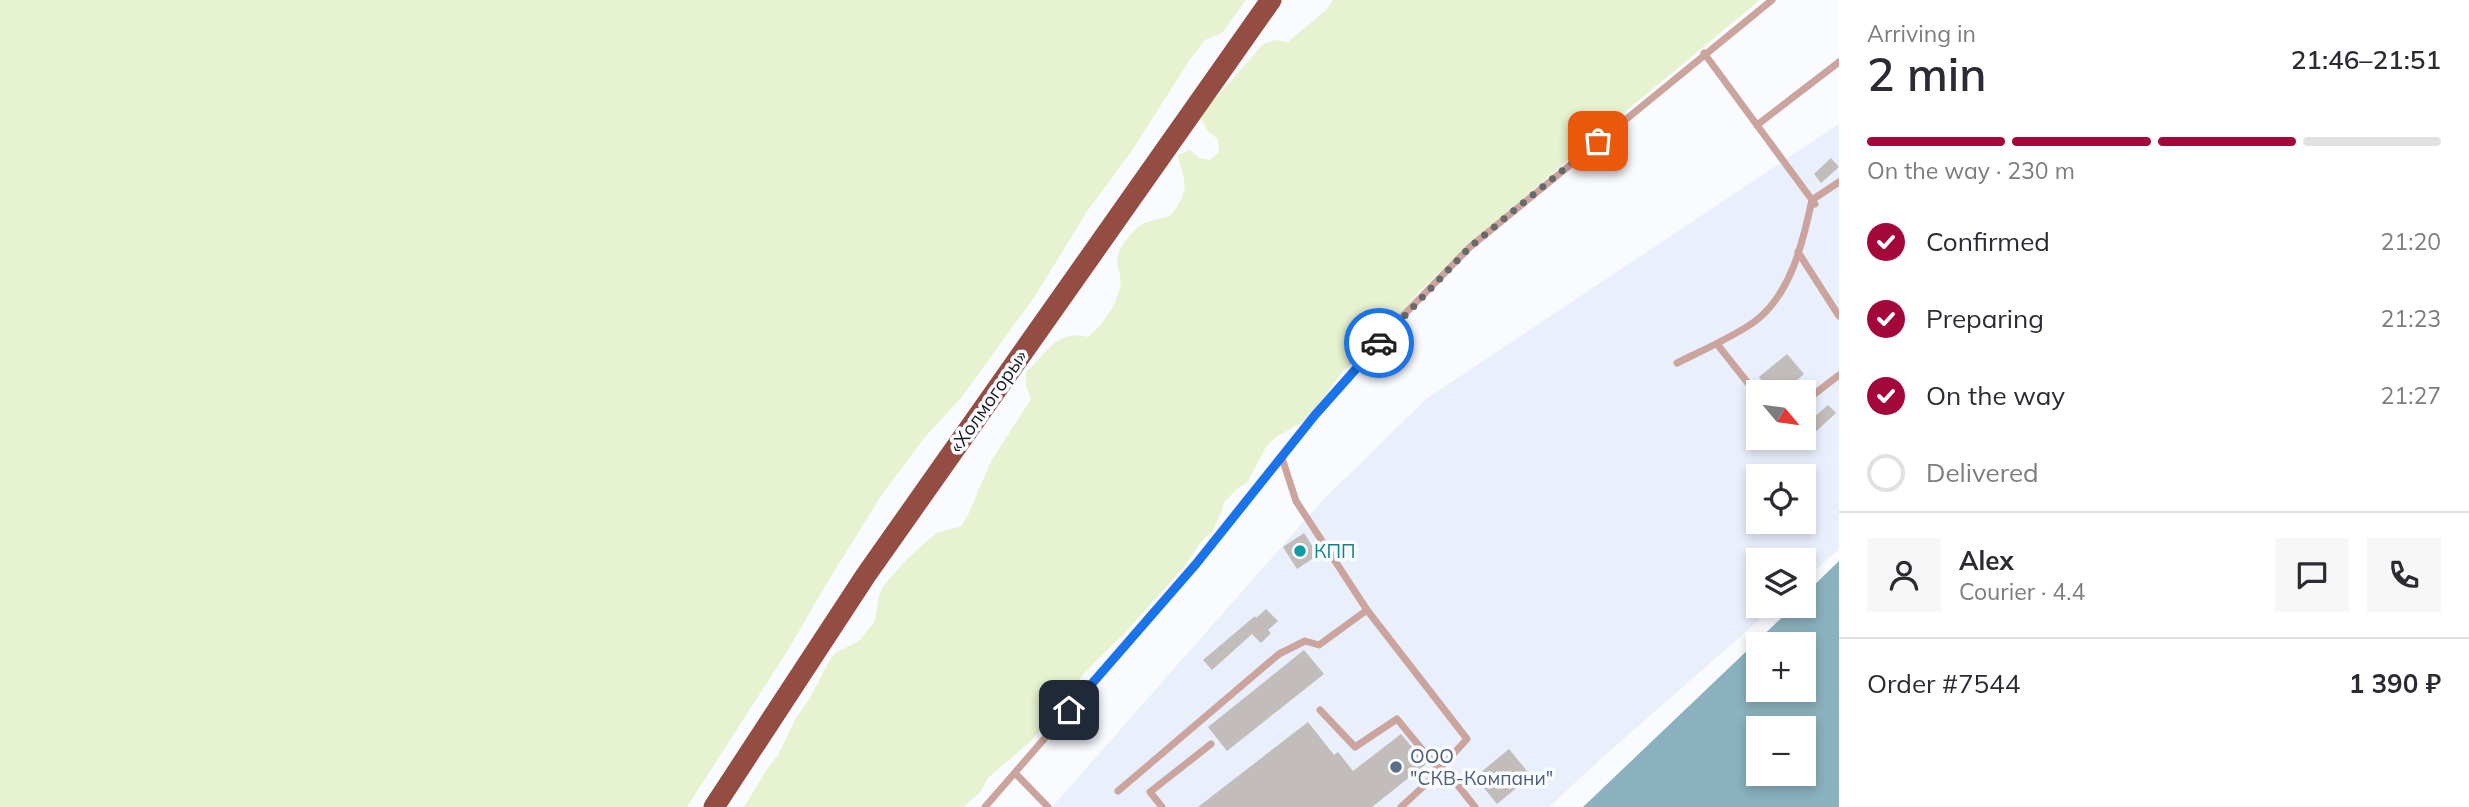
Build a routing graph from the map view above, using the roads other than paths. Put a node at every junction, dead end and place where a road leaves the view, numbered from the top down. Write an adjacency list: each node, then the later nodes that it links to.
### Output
1 (1271, 0): 22 (highway, «Холмогоры»)
2 (1772, 0): 3 (lane)
3 (1704, 53): 5 (lane); 15 (lane)
4 (1839, 62): 5 (lane)
5 (1757, 125): 7 (lane)
6 (1839, 182): 7 (lane)
7 (1814, 202): 8 (lane)
8 (1798, 252): 9 (lane); 11 (lane)
9 (1839, 316)
10 (1717, 344): 13 (lane)
11 (1677, 363)
12 (1839, 375): 14 (lane)
13 (1746, 381)
14 (1816, 393)
15 (1282, 458): 16 (lane); 20 (lane)
16 (1367, 610): 19 (lane); 21 (lane)
17 (1320, 710): 19 (lane)
18 (1211, 744): 25 (lane)
19 (1438, 770): 26 (lane); 27 (lane)
20 (1015, 773): 23 (lane); 24 (lane)
21 (1118, 791)
22 (714, 807)
23 (985, 807)
24 (1048, 807)
25 (1162, 807)
26 (1401, 807)
27 (1475, 807)

